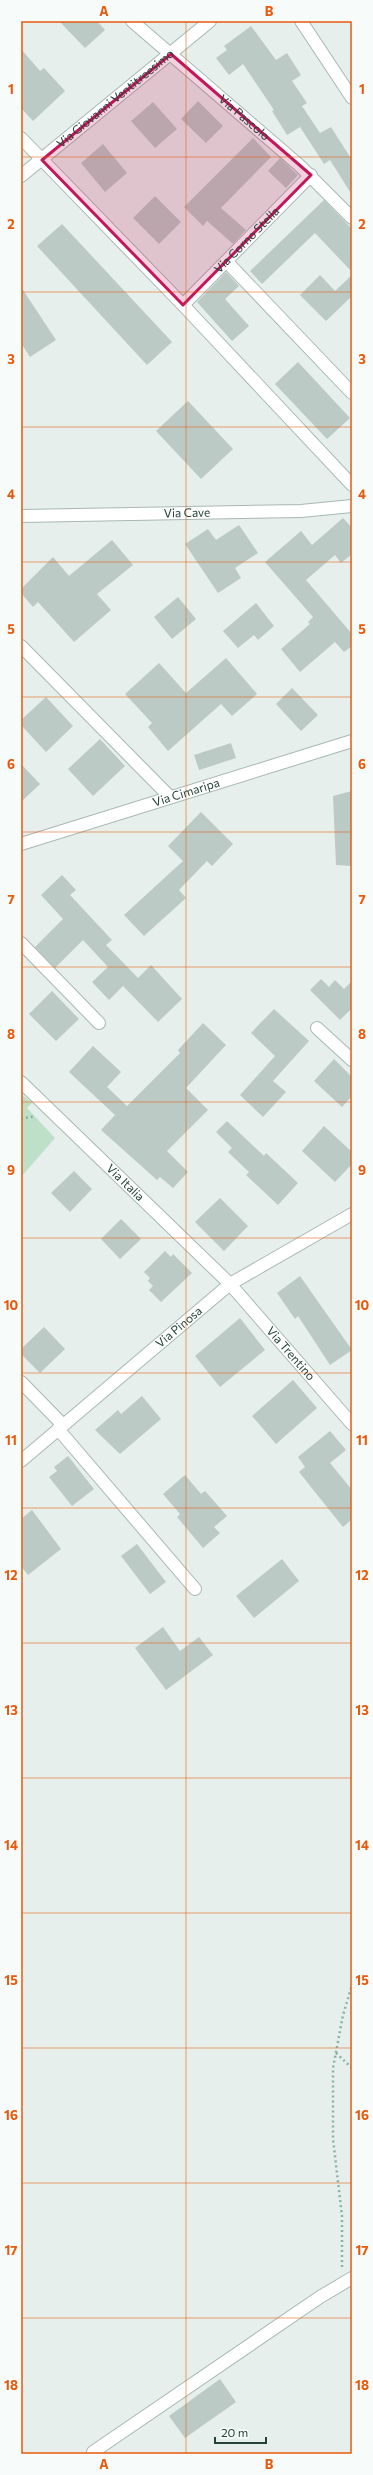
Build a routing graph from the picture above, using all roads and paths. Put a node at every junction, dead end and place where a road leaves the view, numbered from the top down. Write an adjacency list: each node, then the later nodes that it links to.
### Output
1 (132, 21): 4 (street, Via Pascolo)
2 (210, 21): 4 (street, Via Giovanni Ventitreesimo)
3 (301, 21): 5 (street)
4 (171, 54): 7 (street, Via Giovanni Ventitreesimo); 8 (street, Via Pascolo)
5 (352, 98)
6 (21, 138): 7 (street)
7 (42, 160): 9 (street, Via Giovanni Ventitreesimo); 12 (street)
8 (311, 175): 10 (street, Via Pascolo); 11 (street, Via Corno Stella)
9 (21, 176)
10 (352, 218)
11 (228, 262): 12 (street, Via Corno Stella); 13 (street)
12 (183, 305): 14 (street)
13 (352, 393)
14 (352, 485)
15 (352, 506): 16 (street, Via Cave)
16 (21, 516)
17 (21, 646): 19 (street)
18 (352, 740): 19 (street, Via Cimaripa)
19 (170, 797): 20 (street, Via Cimaripa)
20 (21, 844)
21 (21, 943): 22 (street)
22 (99, 1023)
23 (317, 1028): 24 (street)
24 (352, 1060)
25 (21, 1082): 29 (street, Via Italia)
26 (38, 1116): 27 (path)
27 (21, 1119)
28 (352, 1214): 29 (street, Via Pinosa)
29 (230, 1284): 31 (street, Via Trentino); 32 (street, Via Pinosa)
30 (21, 1382): 32 (street)
31 (352, 1424)
32 (60, 1427): 33 (street, Via Pinosa); 34 (street)
33 (21, 1461)
34 (195, 1589)
35 (352, 1986): 36 (path)
36 (336, 2052): 37 (path); 38 (path)
37 (352, 2068)
38 (347, 2281): 39 (street)
39 (94, 2452)

